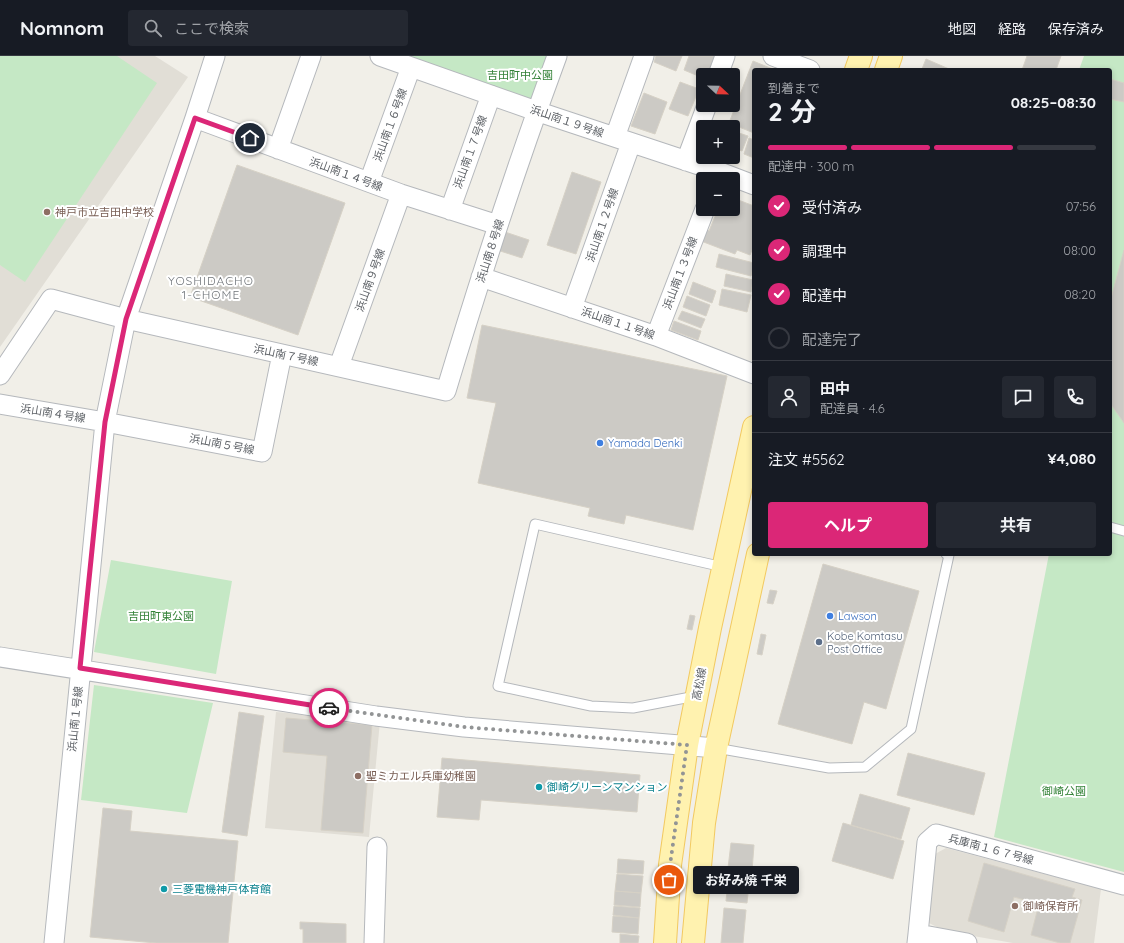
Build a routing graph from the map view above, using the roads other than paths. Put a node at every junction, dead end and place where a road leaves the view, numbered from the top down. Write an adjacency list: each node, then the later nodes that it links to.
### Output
1 (214, 56): 18 (street, 浜山南１号線)
2 (311, 56): 20 (street)
3 (380, 56): 10 (street, 浜山南１９号線)
4 (557, 56): 16 (street, 浜山南８号線)
5 (644, 56): 19 (street, 浜山南１２号線)
6 (725, 56): 11 (street)
7 (773, 56): 12 (street)
8 (861, 56): 13 (main road)
9 (891, 56): 14 (main road)
10 (412, 67): 15 (street, 浜山南１９号線); 24 (street, 浜山南１６号線)
11 (721, 68)
12 (805, 68)
13 (857, 68)
14 (887, 68)
15 (491, 95): 16 (street, 浜山南１９号線); 27 (street, 浜山南１７号線)
16 (536, 111): 19 (street, 浜山南１９号線); 29 (street, 浜山南８号線)
17 (704, 112): 21 (street)
18 (195, 118): 20 (street, 浜山南１４号線); 32 (street, 浜山南１号線)
19 (623, 140): 21 (street, 浜山南１９号線); 31 (street, 浜山南１２号線)
20 (278, 149): 24 (street, 浜山南１４号線)
21 (686, 161): 22 (street, 浜山南１９号線)
22 (711, 172)
23 (740, 181): 25 (street, 浜山南１９号線)
24 (369, 182): 26 (street, 浜山南１４号線)
25 (752, 184)
26 (401, 194): 27 (street, 浜山南１４号線); 35 (street, 浜山南９号線)
27 (450, 210): 29 (street, 浜山南１４号線)
28 (702, 216): 33 (street, 浜山南１３号線)
29 (498, 225): 30 (street, 浜山南８号線)
30 (481, 277): 31 (street, 浜山南１１号線); 38 (street, 浜山南８号線)
31 (572, 308): 33 (street, 浜山南１１号線)
32 (126, 319): 34 (street, 浜山南７号線); 37 (street, 浜山南７号線); 40 (street, 浜山南１号線)
33 (656, 336): 36 (street, 浜山南１１号線)
34 (282, 354): 35 (street, 浜山南７号線); 40 (street, 浜山南５号線)
35 (339, 366): 38 (street, 浜山南７号線)
36 (752, 373)
37 (0, 375)
38 (446, 391)
39 (0, 404): 40 (street, 浜山南４号線)
40 (105, 422): 48 (street, 浜山南１号線)
41 (752, 450): 46 (main road, 高松線)
42 (1112, 528): 43 (lane)
43 (1124, 531)
44 (758, 556): 51 (main road)
45 (949, 556): 51 (lane)
46 (723, 567): 49 (main road, 高松線); 49 (lane)
47 (0, 657): 48 (street)
48 (80, 668): 50 (street); 55 (street, 浜山南１号線)
49 (697, 695): 50 (main road, 高松線)
50 (687, 745): 51 (street); 57 (main road, 高松線)
51 (716, 748): 58 (main road)
52 (377, 847): 56 (street)
53 (1124, 885): 54 (street, 兵庫南１６７号線)
54 (918, 938): 59 (street)
55 (54, 943)
56 (374, 943)
57 (665, 943)
58 (693, 943)
59 (967, 943)

